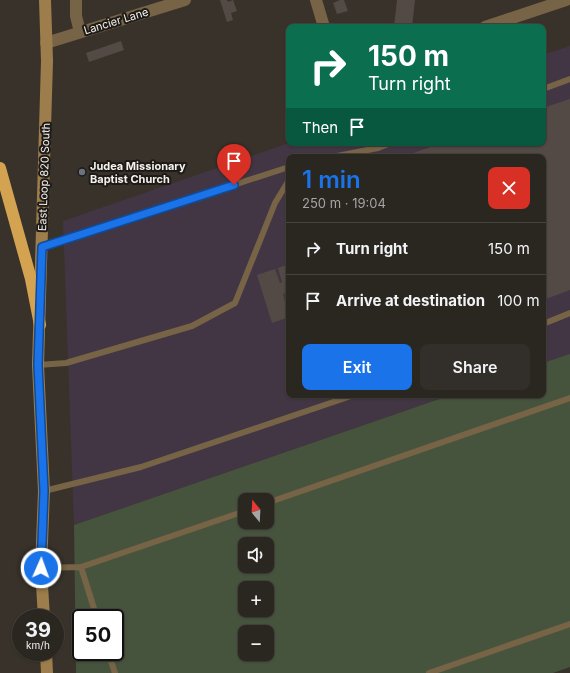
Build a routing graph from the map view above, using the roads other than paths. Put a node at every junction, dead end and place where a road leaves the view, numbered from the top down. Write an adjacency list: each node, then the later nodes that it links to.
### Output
1 (45, 0): 9 (main road, East Loop 820 South)
2 (76, 0): 8 (street)
3 (185, 0): 8 (street, Lancier Lane)
4 (316, 0): 6 (street)
5 (566, 0): 7 (street)
6 (323, 24)
7 (494, 24)
8 (80, 32): 9 (street, Lancier Lane)
9 (46, 43): 17 (main road, East Loop 820 South)
10 (570, 79): 11 (lane)
11 (546, 88)
12 (383, 146): 13 (lane)
13 (347, 154)
14 (0, 168): 20 (highway)
15 (286, 168): 17 (lane)
16 (286, 185): 21 (lane)
17 (42, 247): 20 (main road, East Loop 820 South)
18 (570, 313): 19 (lane)
19 (546, 323)
20 (40, 325): 21 (main road, East Loop 820 South)
21 (38, 365): 24 (main road, East Loop 820 South)
22 (345, 398): 24 (lane)
23 (570, 398): 25 (lane)
24 (44, 491): 28 (main road, East Loop 820 South)
25 (274, 501)
26 (238, 513): 27 (lane)
27 (81, 567): 28 (lane); 30 (lane)
28 (41, 568): 29 (main road, East Loop 820 South)
29 (43, 609)
30 (94, 609)
31 (570, 624): 36 (lane)
32 (46, 661): 34 (main road)
33 (111, 661): 35 (lane)
34 (47, 673)
35 (115, 673)
36 (429, 673)

